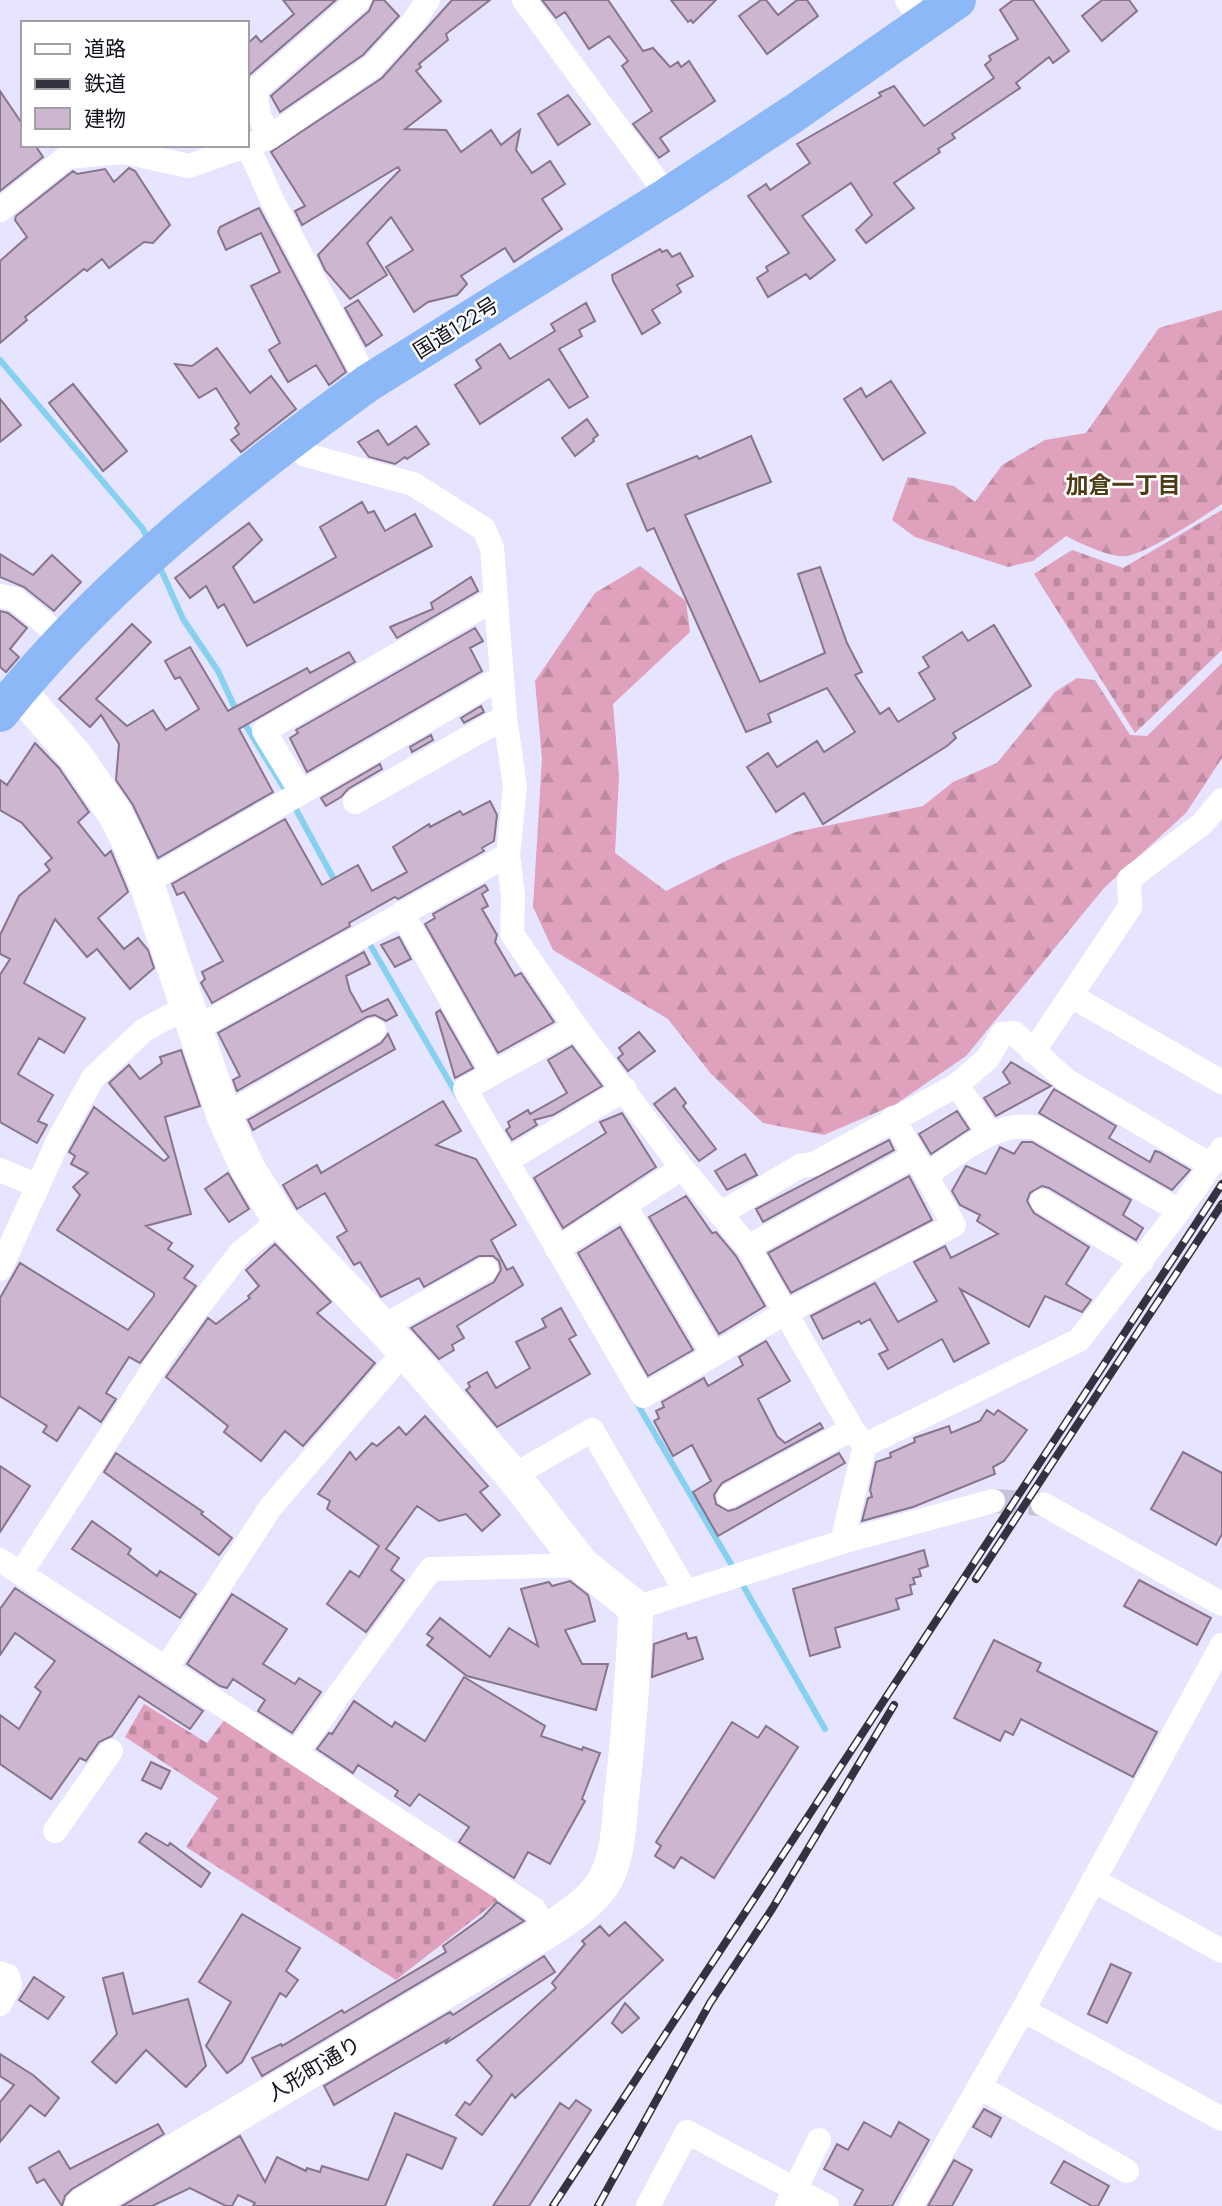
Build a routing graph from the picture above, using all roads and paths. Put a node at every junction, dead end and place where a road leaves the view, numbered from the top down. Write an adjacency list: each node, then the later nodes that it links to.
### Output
1 (359, 0): 6 (street)
2 (428, 0): 6 (street)
3 (524, 0): 8 (street)
4 (957, 0): 5 (highway, 国道122号)
5 (916, 12): 8 (highway, 国道122号)
6 (259, 142): 10 (street)
7 (244, 147): 9 (street)
8 (668, 196): 10 (highway, 国道122号)
9 (0, 210)
10 (368, 383): 11 (highway, 国道122号)
11 (289, 442): 13 (street); 14 (highway, 国道122号)
12 (3, 594): 14 (street)
13 (495, 599): 15 (street); 18 (street)
14 (63, 638): 16 (highway, 国道122号)
15 (502, 677): 17 (street); 18 (street)
16 (9, 702): 22 (street)
17 (505, 718): 20 (street); 21 (street)
18 (301, 792): 22 (street)
19 (1222, 800): 24 (street)
20 (355, 802)
21 (508, 855): 23 (street); 26 (street)
22 (146, 882): 25 (street)
23 (402, 914): 25 (street); 29 (street)
24 (1071, 996): 28 (street); 30 (street)
25 (191, 1018): 33 (street); 41 (street)
26 (576, 1027): 29 (street); 32 (street)
27 (374, 1030): 33 (street)
28 (1033, 1052): 31 (street); 36 (street)
29 (492, 1072): 37 (street)
30 (1222, 1082)
31 (957, 1084): 34 (street); 35 (street)
32 (625, 1089): 37 (street); 39 (street)
33 (224, 1116): 46 (street)
34 (893, 1118): 38 (street); 45 (street)
35 (990, 1134): 38 (street); 44 (street)
36 (1217, 1157): 44 (street)
37 (508, 1160): 48 (street)
38 (921, 1165): 47 (street); 52 (street)
39 (682, 1168): 43 (street); 45 (street)
40 (0, 1170): 41 (street)
41 (38, 1186): 50 (street)
42 (1042, 1201): 49 (street)
43 (624, 1204): 48 (street); 54 (street)
44 (1180, 1211): 49 (street)
45 (720, 1214): 47 (street)
46 (280, 1220): 53 (street); 62 (street)
47 (748, 1247): 52 (street)
48 (557, 1249): 54 (street)
49 (1142, 1261): 55 (street)
50 (0, 1269)
51 (486, 1269): 53 (street)
52 (785, 1313): 54 (street); 55 (street)
53 (393, 1339): 56 (street); 67 (street)
54 (713, 1354)
55 (859, 1437): 57 (street); 60 (street)
56 (513, 1476): 61 (street); 63 (street)
57 (729, 1496)
58 (993, 1501): 60 (street)
59 (1043, 1504): 64 (street)
60 (842, 1542): 63 (street)
61 (582, 1565): 65 (street); 69 (street)
62 (10, 1567): 67 (street)
63 (686, 1592): 65 (street)
64 (1222, 1604)
65 (636, 1608): 72 (street, 人形町通り)
66 (1222, 1644): 71 (street)
67 (166, 1668): 69 (street)
68 (111, 1751): 70 (street)
69 (296, 1753): 72 (street)
70 (55, 1831)
71 (1093, 1880): 73 (street); 76 (street)
72 (547, 1931): 82 (street, 人形町通り)
73 (1222, 1951)
74 (0, 1972): 75 (street)
75 (0, 2004)
76 (1023, 2010): 77 (street); 78 (street)
77 (979, 2087): 80 (street); 85 (street)
78 (1222, 2119)
79 (819, 2140): 81 (street)
80 (1127, 2171)
81 (792, 2198): 83 (street); 84 (street)
82 (82, 2206)
83 (649, 2206)
84 (827, 2206)
85 (911, 2206)

